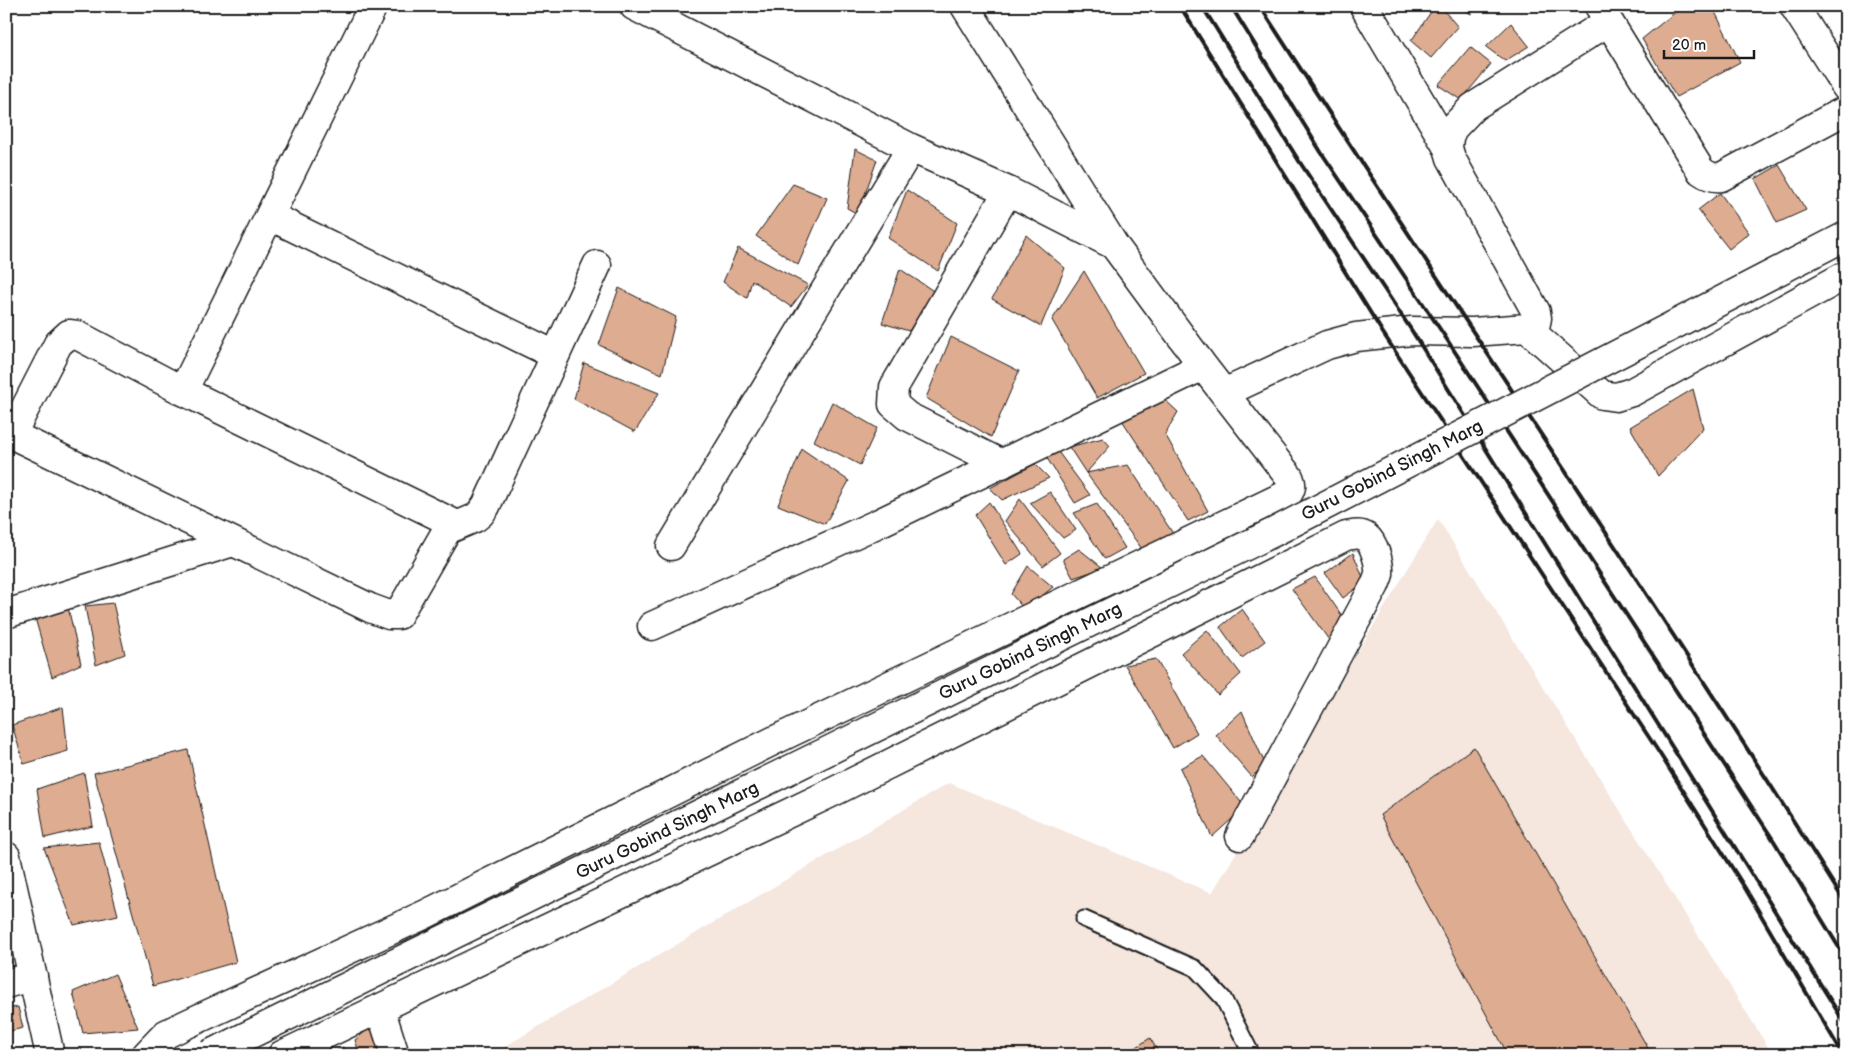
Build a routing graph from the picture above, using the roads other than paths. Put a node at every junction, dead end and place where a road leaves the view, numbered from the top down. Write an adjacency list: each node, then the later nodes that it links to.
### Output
1 (373, 6): 12 (street)
2 (634, 6): 9 (street)
3 (964, 6): 14 (street)
4 (1364, 6): 10 (street)
5 (1794, 6): 7 (street)
6 (1604, 14): 8 (street); 10 (street)
7 (1846, 87)
8 (1846, 110)
9 (911, 148): 11 (street); 25 (street)
10 (1448, 148): 17 (street)
11 (1008, 191): 14 (street); 22 (street)
12 (270, 216): 18 (street); 20 (street)
13 (1846, 236): 36 (street, Guru Gobind Singh Marg, bridge)
14 (1114, 245): 19 (street)
15 (597, 265): 18 (street)
16 (1846, 275): 17 (street)
17 (1527, 328): 21 (street)
18 (555, 354): 23 (street)
19 (1203, 366): 21 (street); 22 (street)
20 (183, 391): 23 (street); 24 (street)
21 (1224, 393): 35 (street)
22 (1002, 464): 27 (street)
23 (458, 525): 24 (street)
24 (233, 542): 26 (street)
25 (671, 546)
26 (6, 614)
27 (652, 626)
28 (1240, 836): 33 (street)
29 (6, 856): 31 (street)
30 (1084, 919): 39 (lane)
31 (33, 976): 32 (street); 34 (street)
32 (6, 984)
33 (380, 1008): 37 (street); 38 (street)
34 (50, 1055)
35 (146, 1055)
36 (208, 1055)
37 (282, 1055)
38 (395, 1055)
39 (1252, 1055)

